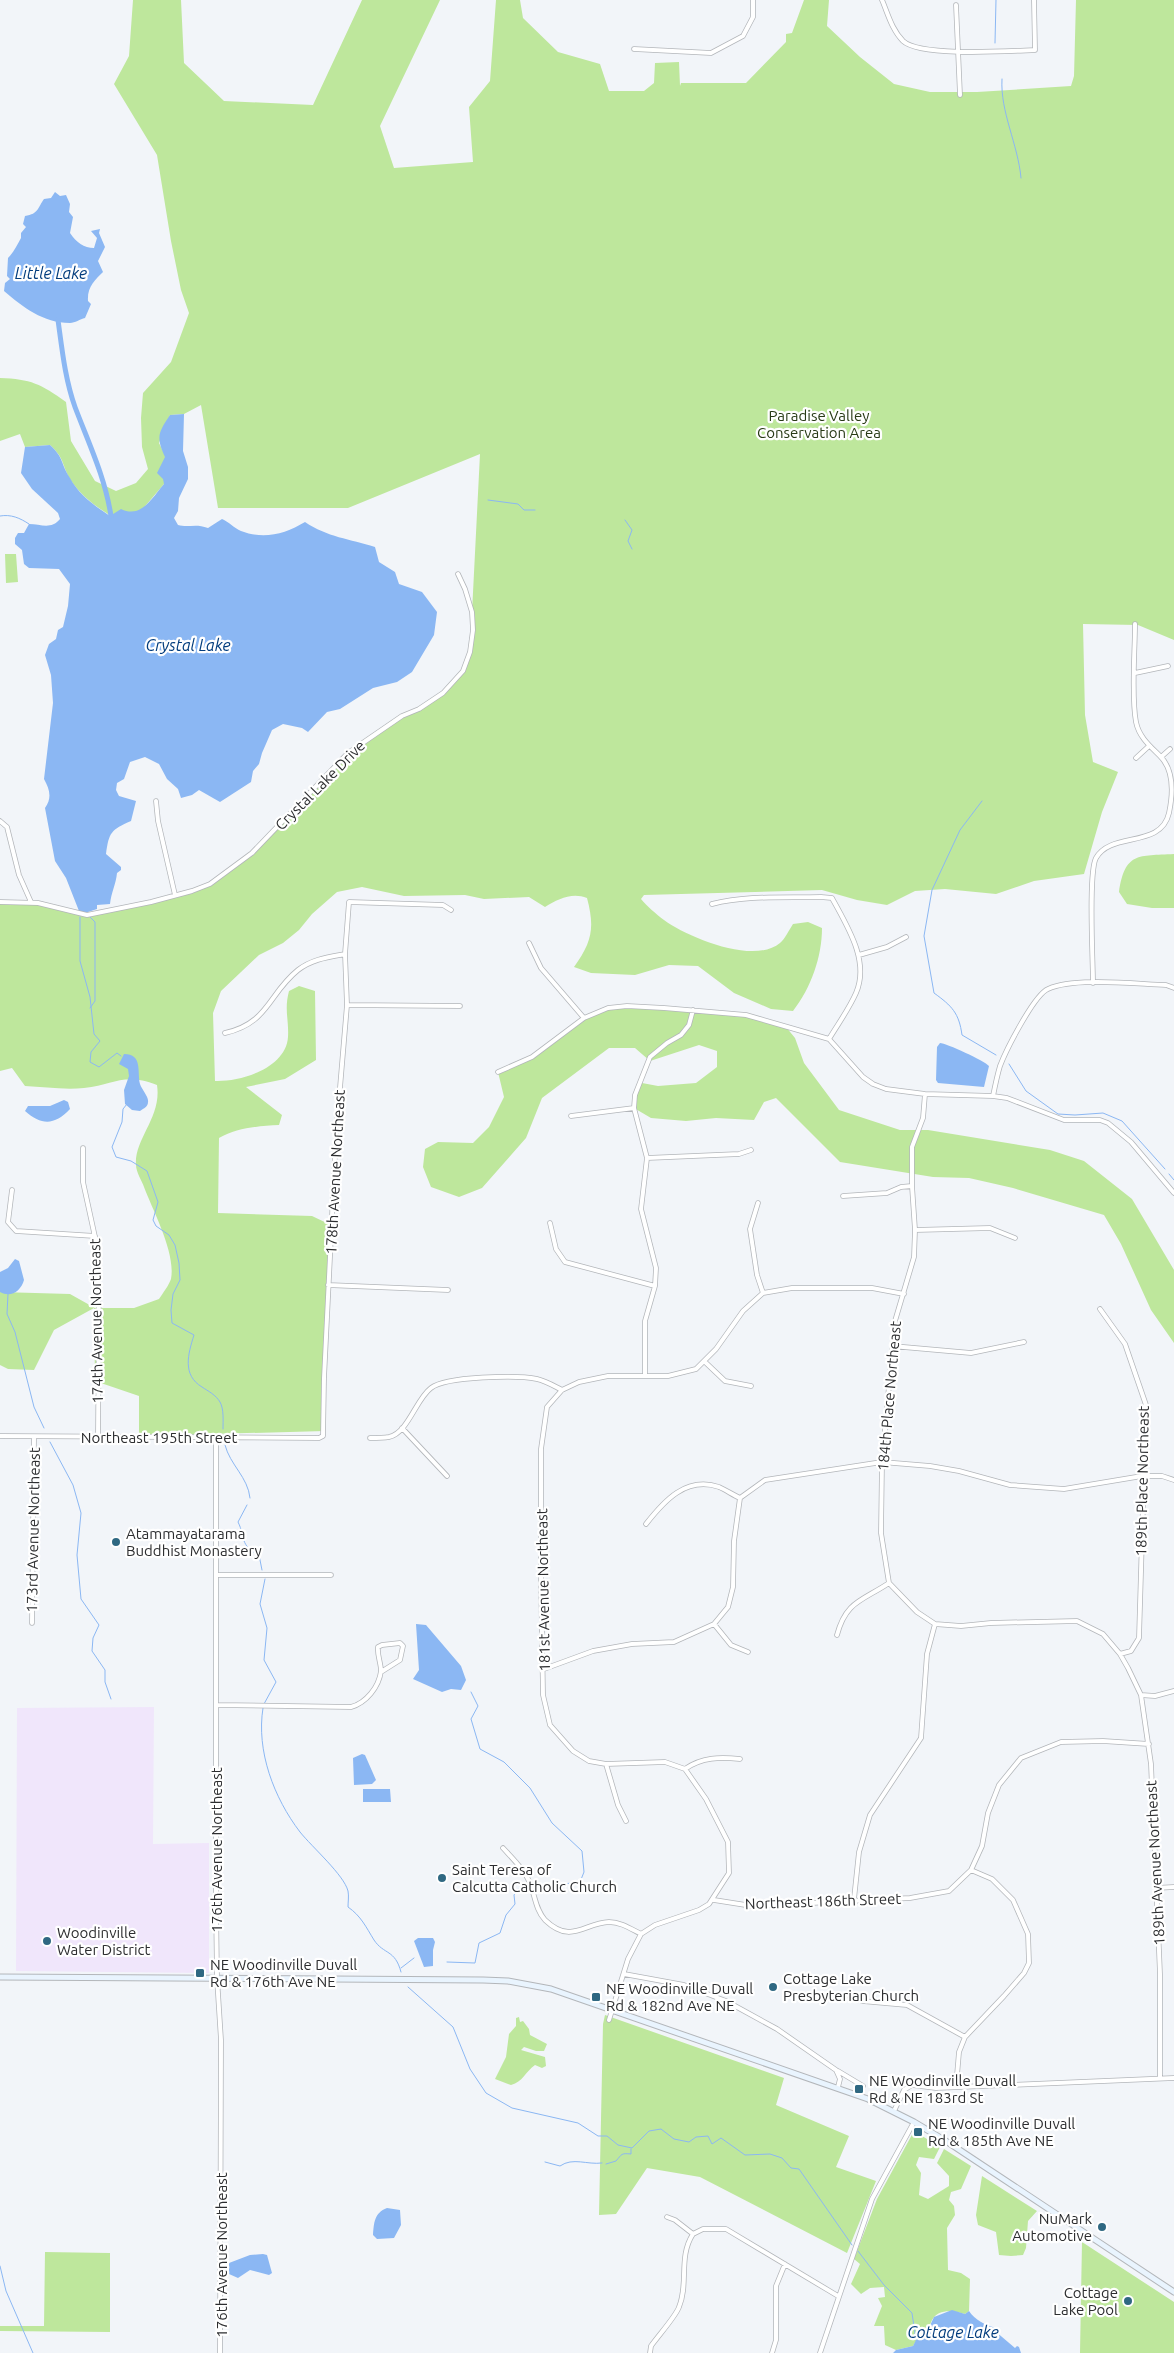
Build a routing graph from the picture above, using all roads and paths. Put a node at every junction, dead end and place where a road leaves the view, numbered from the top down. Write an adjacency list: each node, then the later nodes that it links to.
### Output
1 (753, 0): 5 (street)
2 (882, 0): 6 (street)
3 (1034, 0): 6 (street)
4 (956, 5): 6 (street)
5 (634, 49)
6 (958, 51): 7 (street)
7 (960, 95)
8 (458, 574): 18 (street, Crystal Lake Drive)
9 (1135, 624): 11 (street)
10 (1168, 666): 11 (street)
11 (1135, 673): 12 (street)
12 (1149, 746): 14 (street); 15 (street)
13 (1170, 750): 14 (street)
14 (1161, 757): 27 (street)
15 (1136, 758)
16 (156, 801): 18 (street)
17 (0, 821): 20 (street)
18 (175, 895): 20 (street, Crystal Lake Drive)
19 (0, 902): 20 (street)
20 (31, 902)
21 (712, 904): 26 (street)
22 (451, 910): 25 (street, 178th Avenue Northeast)
23 (906, 937): 26 (street)
24 (530, 944): 32 (street)
25 (345, 954): 29 (street, 178th Avenue Northeast); 33 (street)
26 (859, 955): 34 (street)
27 (1093, 983): 28 (street); 37 (street)
28 (1174, 988)
29 (347, 1005): 30 (street); 52 (street, 178th Avenue Northeast)
30 (460, 1006)
31 (693, 1010): 32 (street); 34 (street); 38 (street)
32 (584, 1018): 35 (street)
33 (225, 1033)
34 (829, 1039): 36 (street)
35 (498, 1072)
36 (925, 1094): 37 (street); 43 (street, 184th Place Northeast)
37 (993, 1096): 45 (street)
38 (634, 1108): 39 (street); 42 (street)
39 (571, 1116)
40 (83, 1148): 50 (street, 174th Avenue Northeast)
41 (751, 1150): 42 (street)
42 (647, 1158): 53 (street)
43 (912, 1186): 46 (street); 49 (street, 184th Place Northeast)
44 (12, 1190): 50 (street)
45 (1174, 1192)
46 (843, 1196)
47 (758, 1202): 55 (street)
48 (550, 1223): 53 (street)
49 (915, 1230): 51 (street); 56 (street, 184th Place Northeast)
50 (95, 1236): 66 (street, 174th Avenue Northeast)
51 (1015, 1238)
52 (328, 1285): 54 (street); 69 (street, 178th Avenue Northeast)
53 (655, 1286): 61 (street)
54 (448, 1290)
55 (764, 1293): 56 (street); 60 (street)
56 (904, 1294): 59 (street, 184th Place Northeast)
57 (1100, 1309): 73 (street, 189th Place Northeast)
58 (1024, 1342): 59 (street)
59 (892, 1346): 71 (street, 184th Place Northeast)
60 (705, 1362): 61 (street); 62 (street)
61 (645, 1375): 63 (street)
62 (752, 1386)
63 (562, 1390): 64 (street); 86 (street, 181st Avenue Northeast)
64 (402, 1428): 70 (street); 72 (street)
65 (0, 1436): 67 (street, Northeast 195th Street)
66 (98, 1436): 67 (street, Northeast 195th Street); 68 (street, Northeast 195th Street)
67 (34, 1437): 80 (street, 173rd Avenue Northeast)
68 (216, 1438): 69 (street, Northeast 195th Street); 77 (street, 176th Avenue Northeast)
69 (318, 1438)
70 (370, 1438)
71 (882, 1462): 73 (street); 75 (street); 79 (street, 184th Place Northeast)
72 (447, 1476)
73 (1142, 1476): 74 (street); 85 (street, 189th Place Northeast)
74 (1174, 1480)
75 (740, 1498): 76 (street); 81 (street)
76 (646, 1524)
77 (217, 1575): 78 (street); 90 (street, 176th Avenue Northeast)
78 (331, 1575)
79 (889, 1583): 82 (street); 83 (street)
80 (32, 1624)
81 (714, 1624): 84 (street); 86 (street)
82 (935, 1624): 85 (street, 189th Avenue Northeast); 100 (street)
83 (837, 1636)
84 (748, 1652)
85 (1120, 1654): 89 (street, 189th Avenue Northeast)
86 (544, 1669): 93 (street, 181st Avenue Northeast)
87 (380, 1672): 87 (street); 90 (street)
88 (1174, 1691): 89 (street)
89 (1142, 1695): 91 (street, 189th Avenue Northeast)
90 (216, 1705): 105 (street, 176th Avenue Northeast)
91 (1149, 1744): 97 (street); 99 (street, 189th Avenue Northeast)
92 (740, 1759): 94 (street)
93 (606, 1764): 94 (street); 95 (street)
94 (685, 1768): 101 (street)
95 (626, 1821)
96 (503, 1848): 102 (street)
97 (971, 1870): 100 (street, Northeast 186th Street); 109 (street)
98 (1174, 1887): 99 (street)
99 (1156, 1888): 111 (street, 189th Avenue Northeast)
100 (854, 1899): 101 (street, Northeast 186th Street)
101 (714, 1900): 102 (street)
102 (641, 1934): 103 (street)
103 (624, 1974): 107 (street); 110 (street)
104 (0, 1977): 105 (main road)
105 (217, 1978): 107 (main road); 123 (street, 176th Avenue Northeast)
106 (850, 1997): 109 (street)
107 (613, 2009): 108 (street); 114 (main road)
108 (609, 2020)
109 (965, 2037): 115 (street)
110 (836, 2070): 113 (street); 114 (street)
111 (1160, 2078): 112 (street); 115 (street)
112 (1174, 2078)
113 (863, 2086)
114 (838, 2087): 116 (main road)
115 (956, 2087): 116 (street)
116 (894, 2111): 117 (main road)
117 (914, 2122): 121 (main road); 122 (street)
118 (667, 2218): 119 (street)
119 (693, 2234): 120 (street); 124 (street)
120 (785, 2264): 122 (street); 125 (street)
121 (1174, 2292)
122 (838, 2296): 126 (street)
123 (220, 2353)
124 (650, 2353)
125 (772, 2353)
126 (820, 2353)

